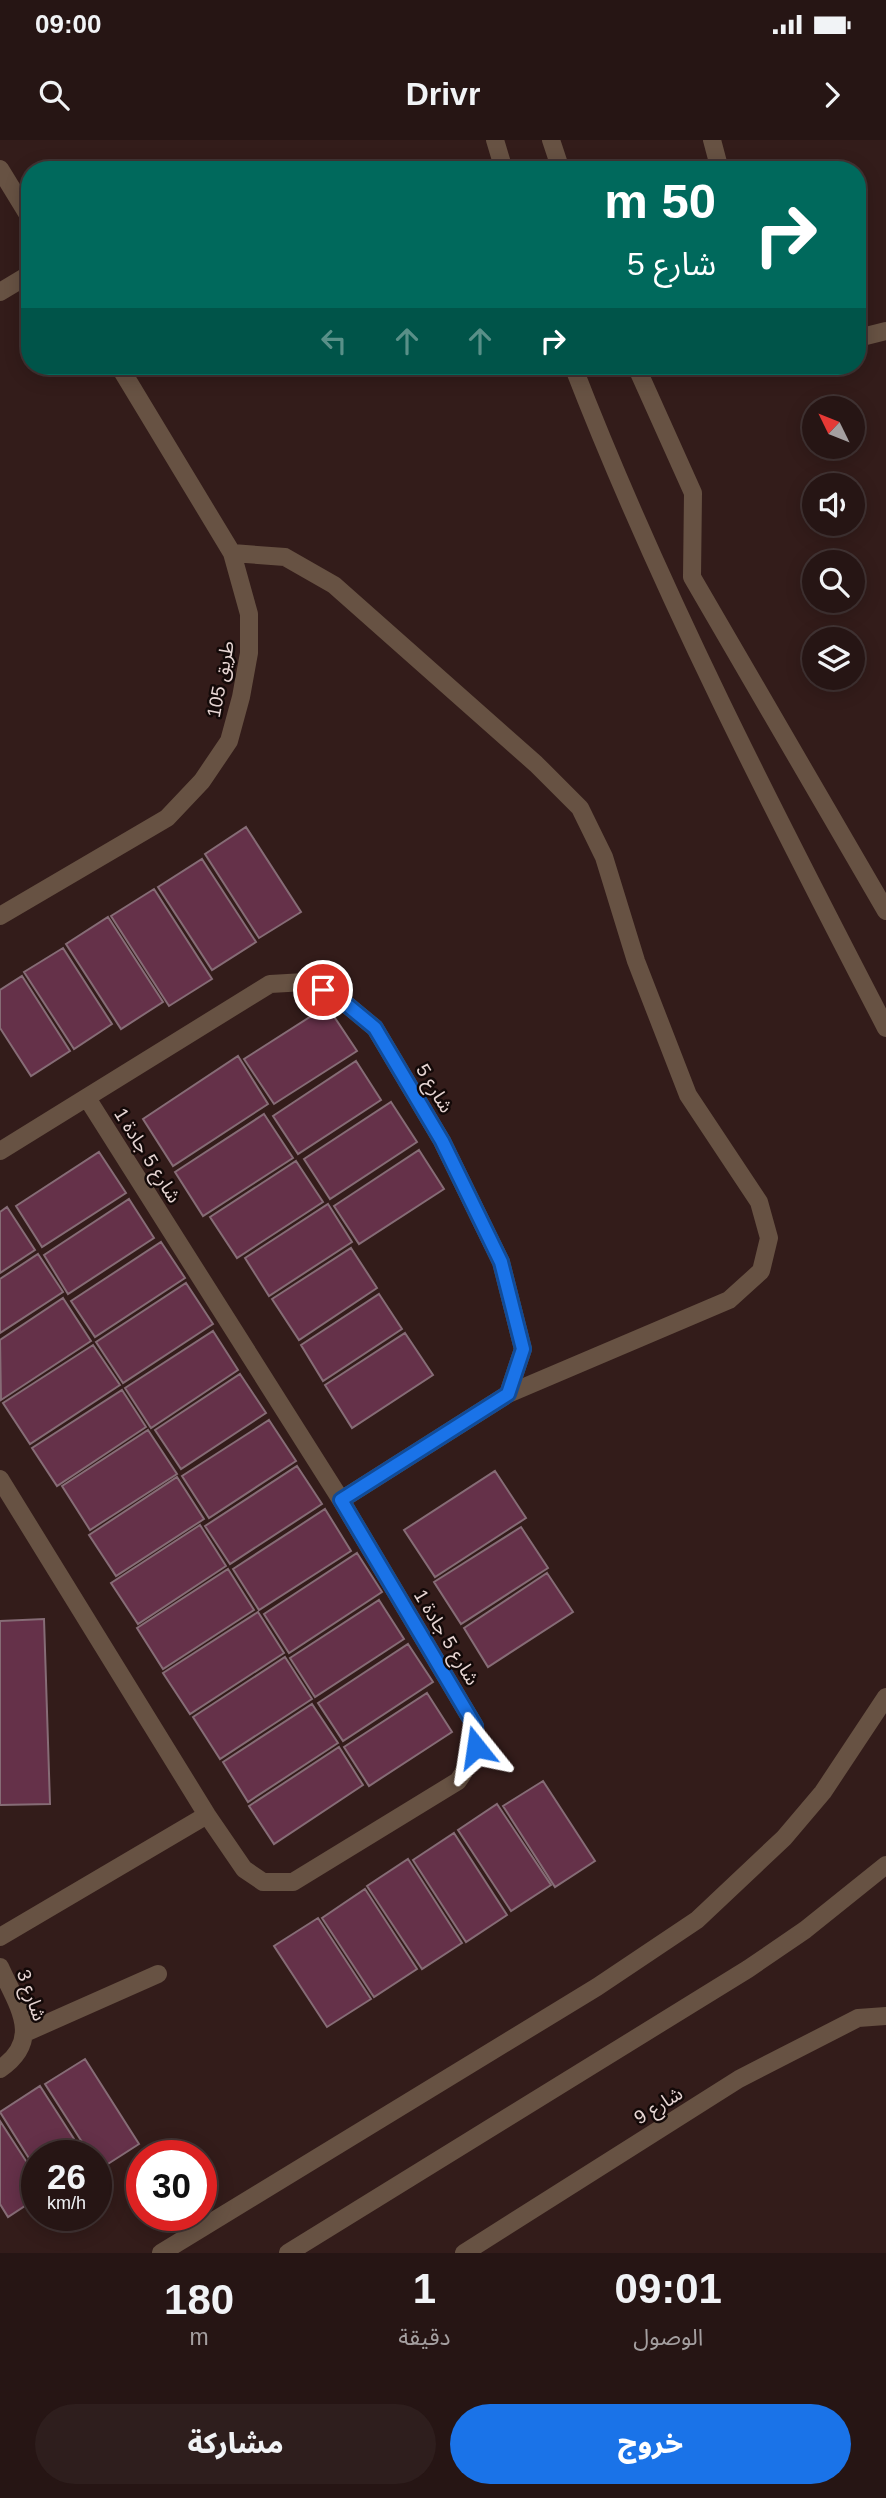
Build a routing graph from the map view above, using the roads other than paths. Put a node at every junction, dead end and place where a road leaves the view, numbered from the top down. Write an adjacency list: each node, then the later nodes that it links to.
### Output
1 (495, 140): 4 (street)
2 (551, 140): 5 (street)
3 (712, 140): 6 (street)
4 (501, 161)
5 (558, 161)
6 (718, 161)
7 (0, 169): 8 (street)
8 (21, 203)
9 (21, 279): 10 (street)
10 (0, 292)
11 (886, 331): 12 (street)
12 (866, 336)
13 (124, 375): 16 (street, طريق 105)
14 (577, 375): 19 (street)
15 (640, 375): 17 (street)
16 (232, 553): 18 (street, طريق 105); 22 (street)
17 (886, 911)
18 (0, 916)
19 (886, 1028)
20 (87, 1098): 21 (street, شارع 5); 22 (street, شارع 5); 24 (street, شارع 5 جادة 1)
21 (0, 1151)
22 (508, 1394): 24 (street)
23 (0, 1479): 26 (street, شارع 5 جادة 1)
24 (341, 1500): 26 (street, شارع 5 جادة 1)
25 (886, 1697): 34 (street)
26 (207, 1815): 28 (street)
27 (886, 1865): 35 (street)
28 (0, 1937)
29 (0, 1967): 32 (street, شارع 3)
30 (158, 1974): 32 (street)
31 (886, 2016): 36 (street, شارع 9)
32 (25, 2033): 33 (street, شارع 3)
33 (0, 2069)
34 (161, 2253)
35 (288, 2253)
36 (464, 2253)

